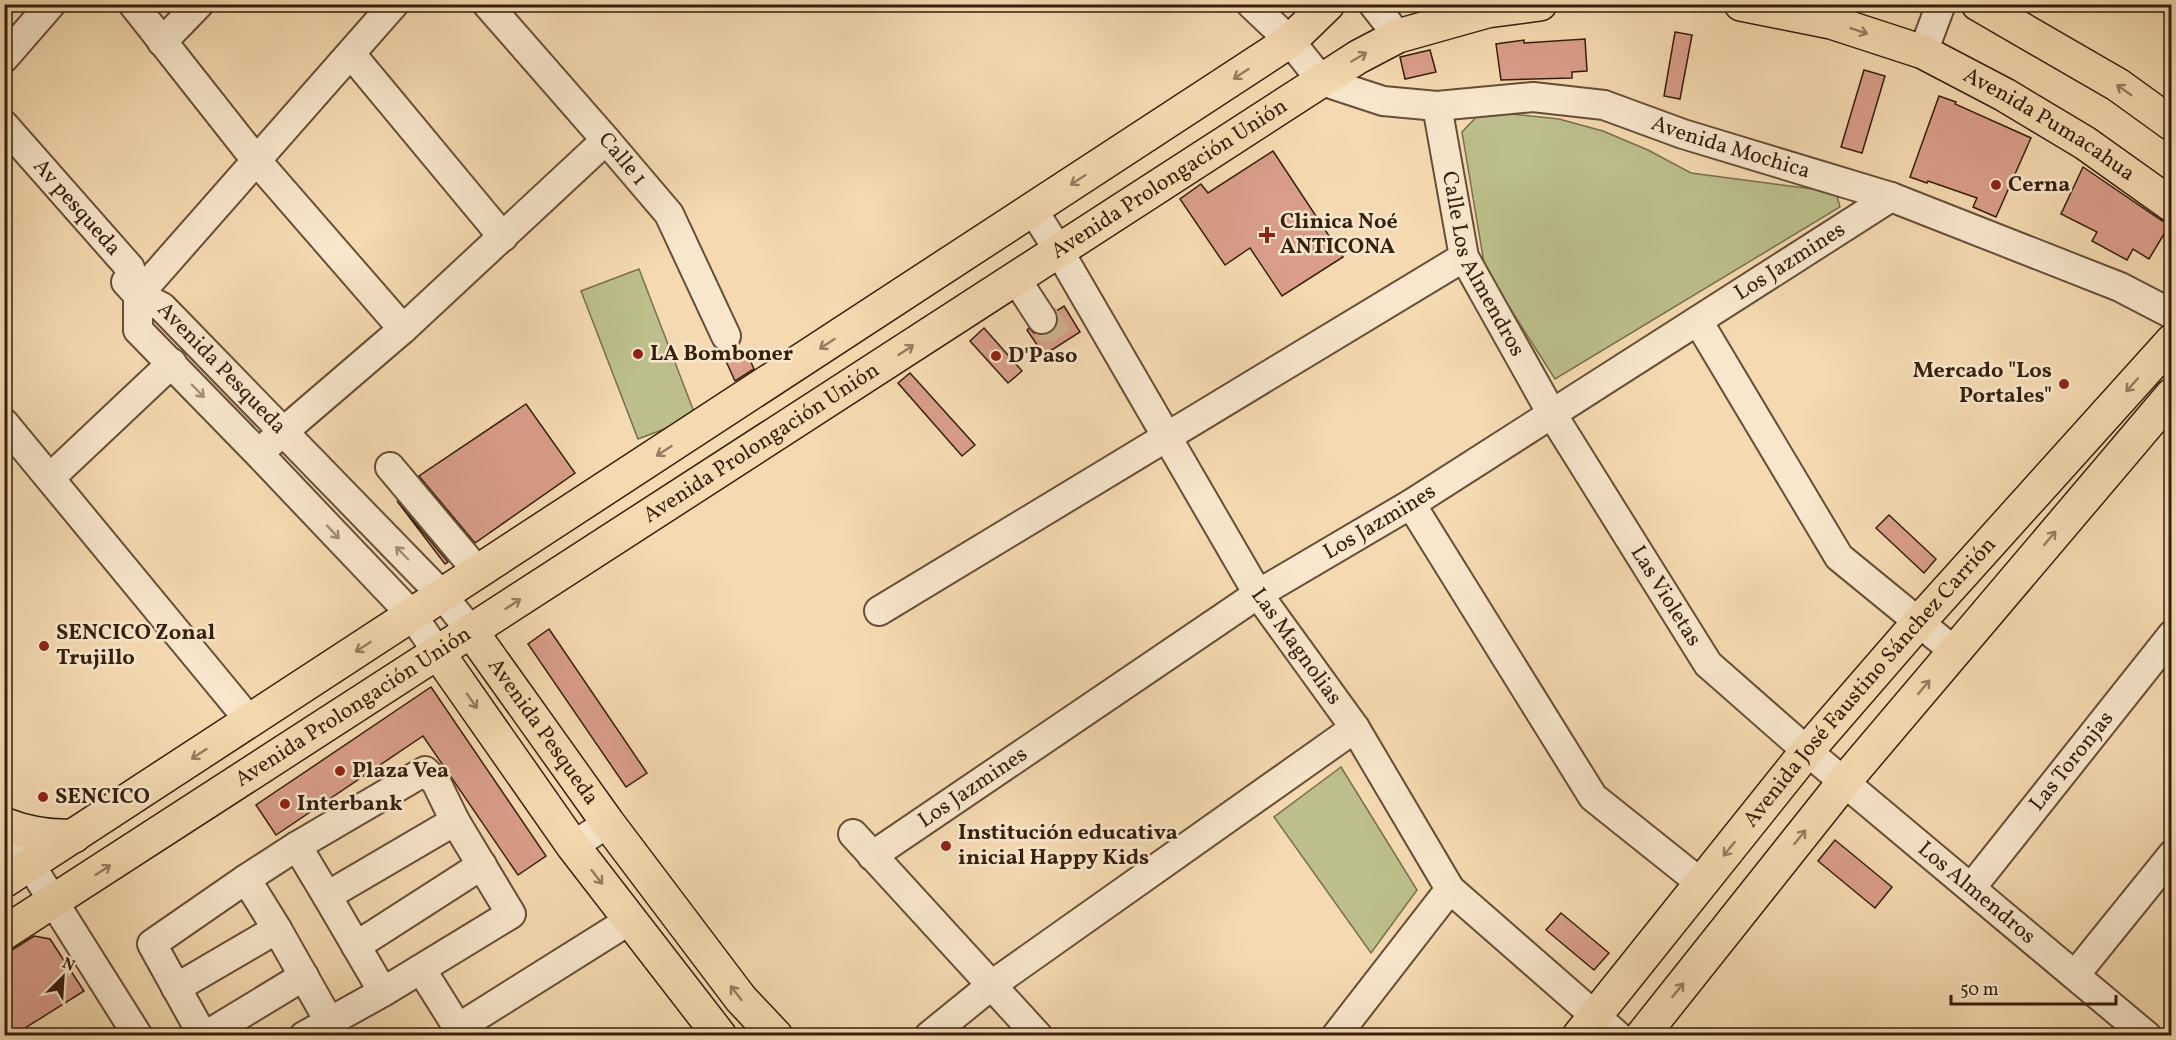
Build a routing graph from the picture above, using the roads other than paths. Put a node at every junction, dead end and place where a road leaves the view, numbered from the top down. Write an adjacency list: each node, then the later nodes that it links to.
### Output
1 (51, 4): 19 (street)
2 (133, 4): 16 (street)
3 (199, 4): 16 (street)
4 (394, 4): 18 (street)
5 (486, 4): 24 (street, Calle 1)
6 (1251, 4): 15 (street)
7 (1328, 4): 15 (main road, Avenida Prolongación Unión)
8 (1540, 4): 13 (main road, Avenida Prolongación Unión)
9 (1741, 4): 17 (main road, one-way to 17)
10 (1941, 4): 17 (street)
11 (1978, 4): 22 (main road, one-way to 11)
12 (1375, 5): 14 (street)
13 (1484, 8): 14 (main road, Avenida Prolongación Unión)
14 (1398, 36): 20 (main road, Avenida Prolongación Unión, one-way to 14)
15 (1290, 41): 20 (street); 29 (main road, Avenida Prolongación Unión, one-way to 29)
16 (162, 42): 26 (street)
17 (1923, 52): 28 (main road, Avenida Pumacahua)
18 (351, 54): 26 (street); 30 (street)
19 (4, 58)
20 (1322, 81): 21 (street, Avenida Mochica); 31 (main road, Avenida Prolongación Unión)
21 (1437, 106): 27 (street, Avenida Mochica); 32 (street, Calle Los Almendros)
22 (2172, 124)
23 (4, 125): 34 (street, Av pesqueda)
24 (606, 140): 30 (street); 39 (street, Calle 1)
25 (4, 154): 34 (street, Avenida Pesqueda)
26 (256, 160): 34 (street); 38 (street)
27 (1891, 198): 36 (street, Avenida Mochica); 37 (street, Los Jazmines)
28 (2172, 205)
29 (1033, 210): 31 (street, Las Magnolias); 43 (main road, Avenida Prolongación Unión, one-way to 43)
30 (502, 237): 38 (street)
31 (1059, 251): 33 (main road, Avenida Prolongación Unión); 35 (street, Las Magnolias)
32 (1464, 256): 44 (street, Calle Los Almendros); 47 (street)
33 (1016, 279): 35 (street); 48 (main road, Avenida Prolongación Unión, one-way to 33)
34 (138, 295): 41 (street, Avenida Pesqueda); 46 (street, Avenida Pesqueda)
35 (1067, 312): 47 (street, Las Magnolias)
36 (2172, 314)
37 (1698, 321): 44 (street, Los Jazmines); 58 (street)
38 (403, 329): 46 (street)
39 (726, 336)
40 (2172, 341): 58 (main road, Avenida José Faustino Sánchez Carrión, one-way to 58)
41 (172, 363): 49 (street, Avenida Pesqueda, one-way to 49); 51 (street)
42 (2172, 395): 61 (main road, Avenida José Faustino Sánchez Carrión, one-way to 42)
43 (744, 398): 48 (main road); 53 (main road, Avenida Prolongación Unión, one-way to 53)
44 (1552, 414): 52 (street, Los Jazmines); 65 (street, Las Violetas)
45 (4, 423): 51 (street)
46 (284, 431): 49 (street); 55 (street, Avenida Pesqueda, one-way to 46)
47 (1166, 436): 54 (street, Las Magnolias); 56 (street)
48 (771, 438): 59 (main road, Avenida Prolongación Unión, one-way to 48)
49 (258, 453): 57 (street, Avenida Pesqueda, one-way to 57)
50 (390, 467): 53 (street)
51 (50, 478): 63 (street)
52 (1411, 504): 54 (street, Los Jazmines); 79 (street)
53 (479, 573): 55 (main road, Avenida Prolongación Unión)
54 (1258, 594): 64 (street, Las Magnolias); 75 (street, Los Jazmines)
55 (442, 595): 57 (main road, Avenida Prolongación Unión); 59 (street, Avenida Pesqueda)
56 (879, 611)
57 (411, 615): 62 (street, Avenida Pesqueda); 63 (main road, Avenida Prolongación Unión, one-way to 63)
58 (1918, 623): 61 (street); 65 (main road, Avenida José Faustino Sánchez Carrión)
59 (471, 631): 62 (main road, Avenida Prolongación Unión); 68 (main road, Avenida Pesqueda)
60 (2172, 635): 80 (street, Las Toronjas)
61 (1954, 651): 66 (main road, Avenida José Faustino Sánchez Carrión, one-way to 61)
62 (438, 653): 73 (main road, Avenida Pesqueda, one-way to 73); 83 (main road, Avenida Prolongación Unión, one-way to 62)
63 (250, 721): 71 (main road, Avenida Prolongación Unión, one-way to 71)
64 (1355, 728): 81 (street, Las Magnolias); 91 (street)
65 (1808, 751): 66 (street, Los Almendros); 79 (main road, Avenida José Faustino Sánchez Carrión, one-way to 79)
66 (1844, 782): 80 (street, Los Almendros); 104 (main road, Avenida José Faustino Sánchez Carrión, one-way to 66)
67 (455, 821): 72 (street); 76 (street); 82 (street)
68 (608, 823): 73 (street); 100 (main road, Avenida Pesqueda, one-way to 68)
69 (5, 824): 71 (main road); 77 (street)
70 (852, 834): 75 (street)
71 (74, 836): 77 (main road, Avenida Prolongación Unión)
72 (297, 846): 78 (street); 82 (street)
73 (573, 846): 84 (main road, Avenida Pesqueda, one-way to 84)
74 (2172, 855): 89 (street)
75 (872, 856): 91 (street)
76 (482, 865): 87 (street); 88 (street)
77 (18, 873): 83 (street)
78 (246, 879): 85 (street); 92 (street)
79 (1702, 884): 95 (main road, Avenida José Faustino Sánchez Carrión)
80 (1971, 888): 89 (street, Los Almendros)
81 (1450, 889): 95 (street, Las Magnolias); 103 (street)
82 (327, 896): 87 (street)
83 (54, 902): 86 (main road, Avenida Prolongación Unión); 97 (street)
84 (630, 920): 88 (street); 96 (main road, Avenida Pesqueda)
85 (278, 929): 90 (street); 92 (street)
86 (4, 933)
87 (356, 946): 93 (street)
88 (421, 969): 93 (street)
89 (2075, 975): 105 (street, Los Almendros)
90 (304, 976): 94 (street); 98 (street)
91 (993, 984): 101 (street); 102 (street)
92 (177, 988): 98 (street)
93 (383, 992): 94 (street)
94 (329, 1021): 99 (street)
95 (1597, 1029)
96 (710, 1032)
97 (138, 1035)
98 (204, 1035)
99 (304, 1035)
100 (776, 1035)
101 (929, 1035)
102 (1038, 1035)
103 (1336, 1035)
104 (1642, 1035)
105 (2147, 1035)

